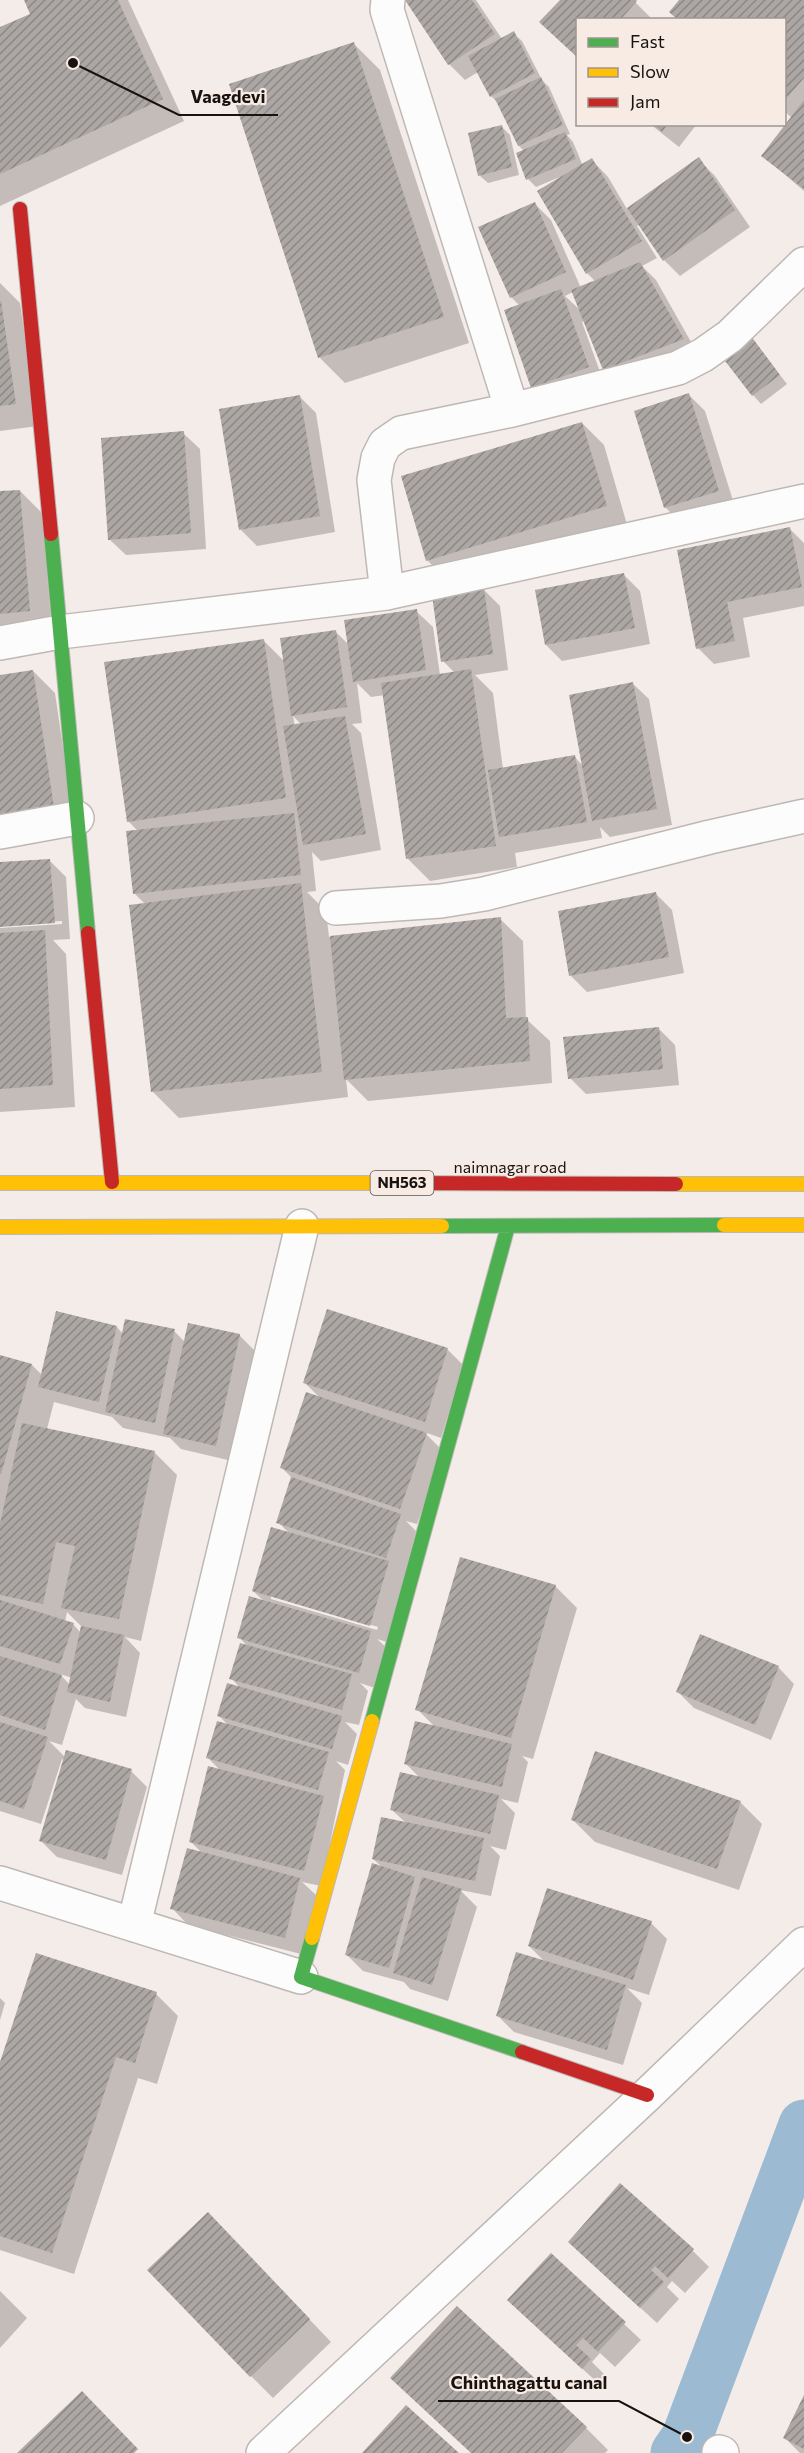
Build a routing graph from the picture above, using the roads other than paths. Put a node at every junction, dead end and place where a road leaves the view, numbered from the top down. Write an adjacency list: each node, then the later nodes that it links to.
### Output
1 (388, 0): 4 (street)
2 (20, 209): 7 (main road)
3 (804, 264): 4 (street)
4 (512, 410): 6 (street)
5 (804, 501): 6 (street)
6 (387, 593): 7 (street)
7 (60, 632): 8 (street); 10 (main road)
8 (0, 643)
9 (804, 816): 12 (street)
10 (77, 818): 11 (street); 13 (main road)
11 (0, 832)
12 (336, 908)
13 (112, 1182): 14 (main road, naimnagar road / NH563); 15 (main road, naimnagar road / NH563)
14 (0, 1183)
15 (804, 1184)
16 (804, 1225): 18 (main road)
17 (302, 1226): 18 (main road); 19 (main road); 21 (street)
18 (508, 1226): 23 (main road)
19 (0, 1227)
20 (0, 1883): 21 (street)
21 (134, 1925): 23 (street)
22 (804, 1944): 24 (street)
23 (302, 1977): 24 (main road)
24 (647, 2095): 25 (street)
25 (263, 2453)

